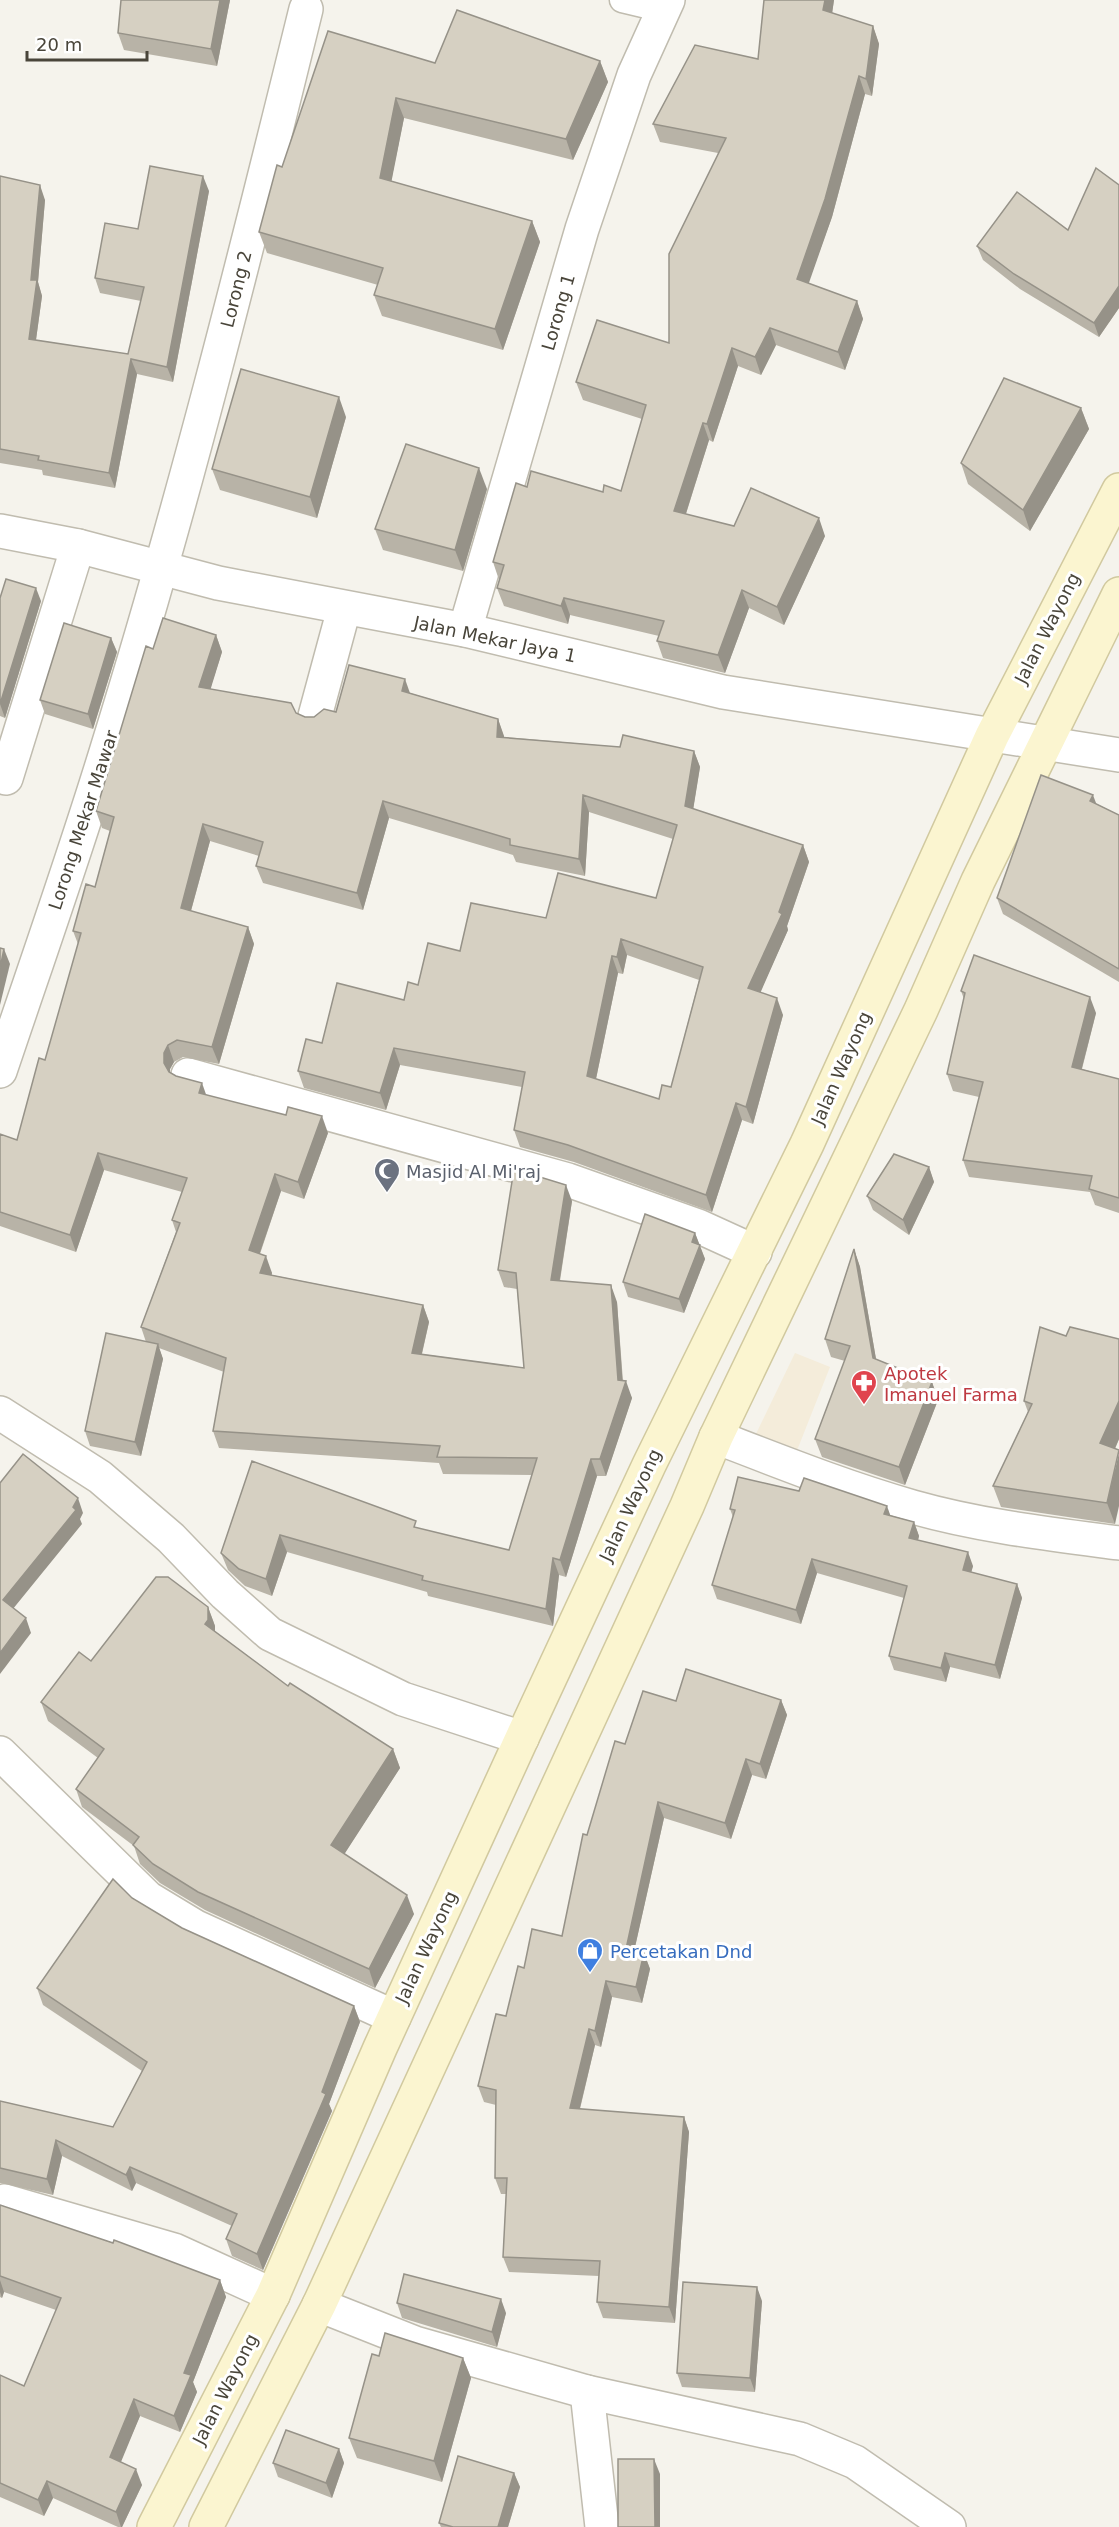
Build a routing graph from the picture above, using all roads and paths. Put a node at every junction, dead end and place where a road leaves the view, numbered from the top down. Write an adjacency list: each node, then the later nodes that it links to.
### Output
1 (622, 0): 2 (lane)
2 (666, 5): 10 (street, Lorong 1)
3 (306, 9): 7 (street, Lorong 2)
4 (1119, 490): 12 (street, Jalan Wayong)
5 (0, 531): 6 (street, Jalan Mekar Jaya 1)
6 (78, 546): 7 (street, Jalan Mekar Jaya 1); 15 (street)
7 (161, 568): 9 (street, Jalan Mekar Jaya 1); 16 (street, Lorong Mekar Mawar)
8 (1119, 594): 13 (street)
9 (344, 609): 10 (street, Jalan Mekar Jaya 1); 11 (street)
10 (465, 630): 12 (street, Jalan Mekar Jaya 1)
11 (315, 716)
12 (992, 736): 13 (street, Jalan Mekar Jaya 1); 18 (street, Jalan Wayong)
13 (1045, 741): 14 (street, Jalan Mekar Jaya 1); 20 (street)
14 (1119, 755)
15 (6, 778)
16 (0, 1071)
17 (188, 1075): 18 (street)
18 (755, 1252): 22 (street, Jalan Wayong)
19 (0, 1413): 22 (street)
20 (716, 1437): 21 (street); 25 (street)
21 (1119, 1543)
22 (522, 1738): 24 (street, Jalan Wayong)
23 (0, 1753): 26 (street)
24 (426, 1948): 25 (street); 26 (street, Jalan Wayong)
25 (472, 1971): 29 (street)
26 (394, 2017): 28 (street, Jalan Wayong)
27 (5, 2201): 28 (street)
28 (273, 2295): 31 (street, Jalan Wayong)
29 (319, 2305): 30 (street); 32 (street)
30 (587, 2392): 33 (street); 34 (street)
31 (154, 2527)
32 (206, 2527)
33 (602, 2527)
34 (949, 2527)

